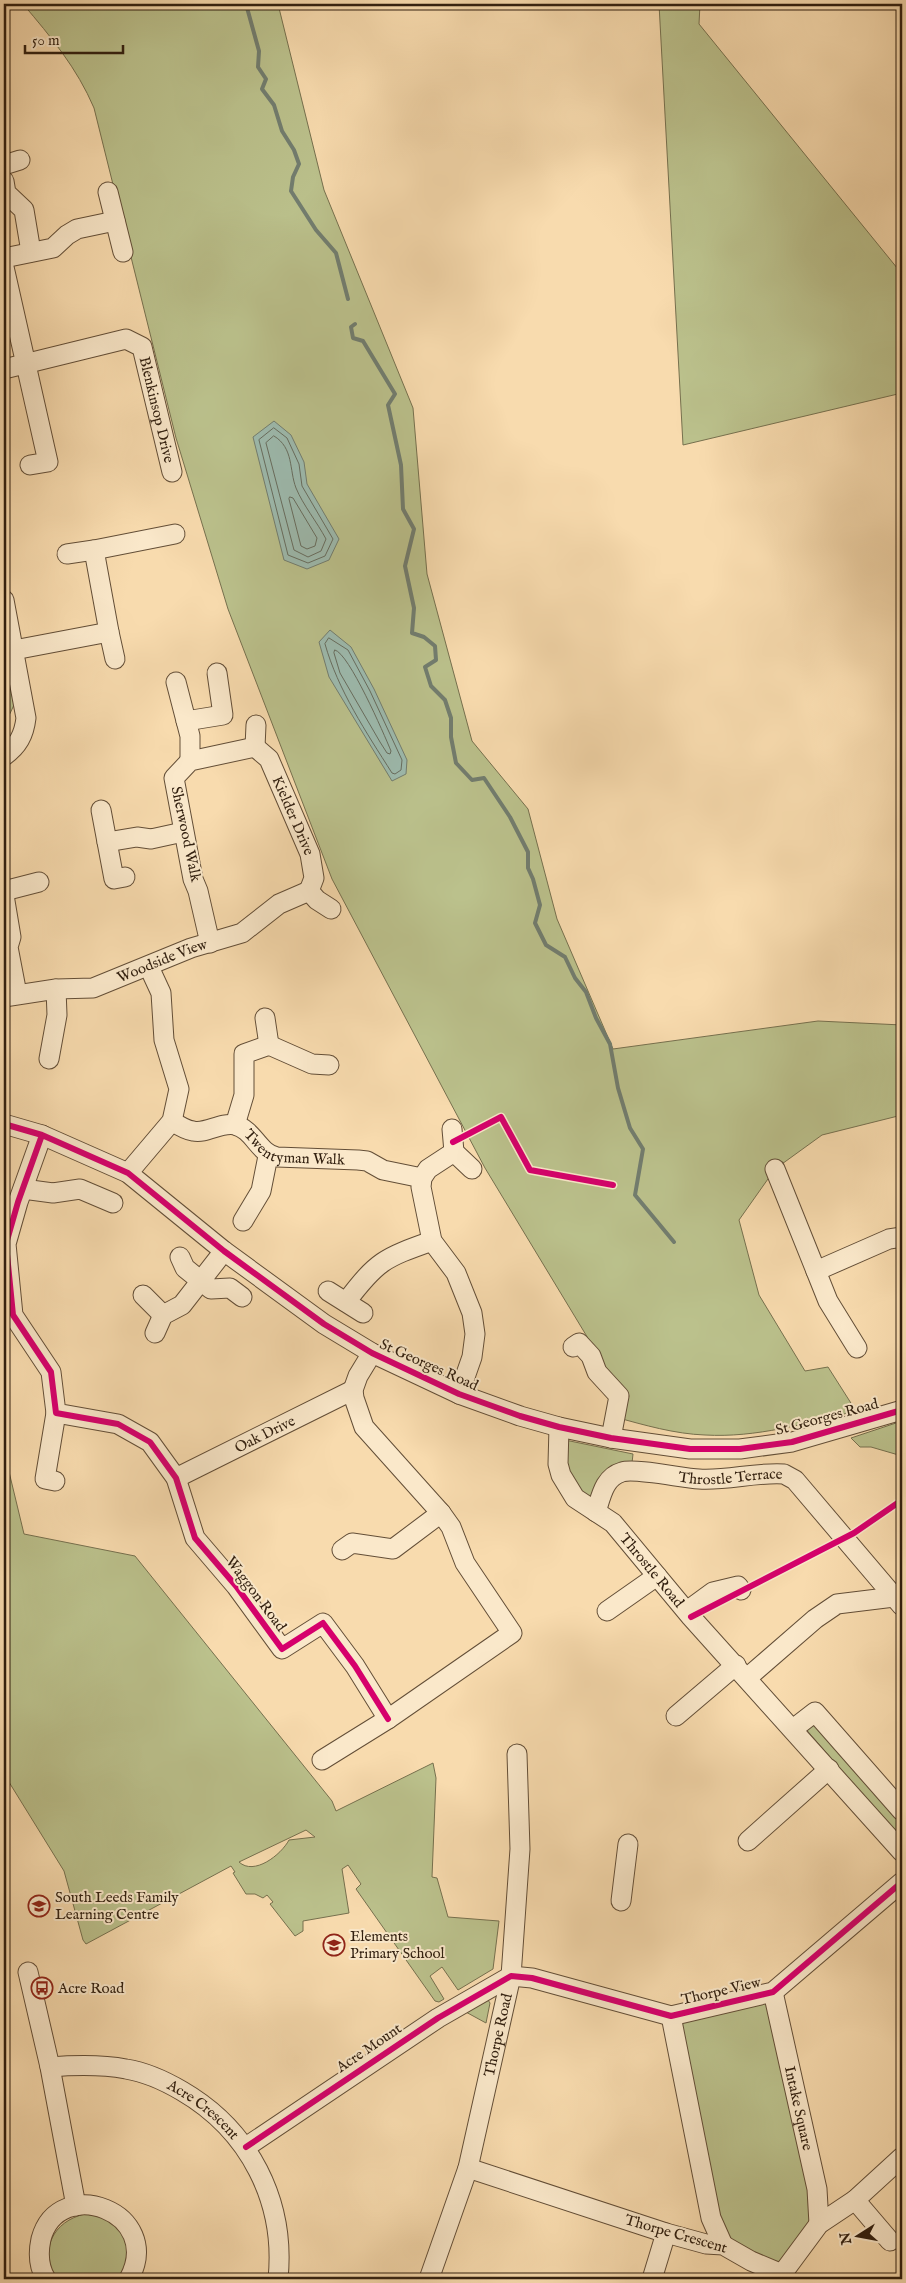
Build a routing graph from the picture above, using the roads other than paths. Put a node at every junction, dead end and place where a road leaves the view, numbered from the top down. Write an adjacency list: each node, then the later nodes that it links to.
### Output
1 (4, 181): 4 (street)
2 (108, 192): 3 (street)
3 (115, 220): 4 (street); 5 (street)
4 (31, 252): 6 (street)
5 (123, 252)
6 (4, 258)
7 (4, 267): 8 (street)
8 (26, 363): 9 (street, Blenkinsop Drive); 10 (street); 11 (street, Blenkinsop Drive)
9 (4, 369)
10 (30, 465)
11 (166, 467)
12 (175, 534): 13 (street)
13 (94, 550): 14 (street); 16 (street)
14 (67, 554)
15 (4, 600): 17 (street)
16 (109, 632): 17 (street); 18 (street)
17 (14, 650): 24 (street)
18 (114, 659)
19 (217, 673): 21 (street)
20 (175, 693): 21 (street)
21 (186, 721): 25 (street)
22 (256, 725): 23 (street)
23 (255, 747): 25 (street); 31 (street, Kielder Drive)
24 (4, 756)
25 (190, 761): 27 (street, Sherwood Walk)
26 (101, 810): 28 (street)
27 (183, 832): 28 (street); 34 (street, Sherwood Walk)
28 (107, 842): 29 (street)
29 (125, 877)
30 (39, 882): 32 (street)
31 (309, 891): 33 (street); 34 (street, Woodside View)
32 (4, 893): 37 (street)
33 (331, 909)
34 (210, 943): 35 (street, Woodside View)
35 (149, 967): 36 (street, Woodside View); 42 (street)
36 (56, 989): 37 (street, Woodside View); 40 (street)
37 (10, 996)
38 (265, 1018): 39 (street)
39 (269, 1044): 41 (street); 44 (street)
40 (50, 1059)
41 (328, 1065)
42 (172, 1121): 44 (street, Twentyman Walk); 51 (street)
43 (4, 1124): 46 (street, St Georges Road)
44 (235, 1125): 48 (street, Twentyman Walk)
45 (452, 1129): 47 (street)
46 (42, 1135): 51 (street, St Georges Road); 53 (street)
47 (454, 1152): 50 (street); 52 (street)
48 (268, 1156): 52 (street, Twentyman Walk); 55 (street)
49 (775, 1168): 60 (street)
50 (472, 1169)
51 (128, 1173): 58 (street, St Georges Road)
52 (422, 1178): 57 (street)
53 (23, 1189): 54 (street); 75 (street)
54 (112, 1203)
55 (243, 1221)
56 (902, 1237): 60 (street)
57 (432, 1241): 65 (street); 73 (street)
58 (224, 1251): 61 (street); 71 (street, St Georges Road)
59 (180, 1257): 61 (street)
60 (816, 1271): 70 (street)
61 (201, 1280): 64 (street); 67 (street)
62 (328, 1291): 65 (street)
63 (143, 1295): 67 (street)
64 (242, 1297)
65 (346, 1302): 66 (street)
66 (363, 1313)
67 (162, 1315): 68 (street)
68 (155, 1333)
69 (576, 1341): 77 (street)
70 (857, 1348)
71 (372, 1353): 72 (street); 73 (street, St Georges Road)
72 (353, 1390): 78 (street, Oak Drive); 80 (street)
73 (459, 1394): 76 (street, St Georges Road)
74 (902, 1410): 77 (street, St Georges Road)
75 (56, 1413): 78 (street, Waggon Road); 79 (street)
76 (559, 1427): 77 (street, St Georges Road); 81 (street, Throstle Road)
77 (611, 1438)
78 (176, 1478): 90 (street, Waggon Road)
79 (55, 1481)
80 (441, 1512): 82 (street); 90 (street)
81 (596, 1512): 83 (street, Throstle Road); 85 (street, Throstle Terrace)
82 (342, 1550)
83 (657, 1576): 86 (street); 87 (street, Throstle Road)
84 (741, 1590): 87 (street)
85 (898, 1602): 88 (street, Throstle Terrace)
86 (607, 1611)
87 (687, 1611): 88 (street, Throstle Road)
88 (742, 1671): 89 (street, Throstle Terrace); 91 (street, Throstle Road)
89 (676, 1716)
90 (388, 1719): 93 (street)
91 (793, 1729): 94 (street, Throstle Road); 95 (street)
92 (517, 1754): 102 (street, Thorpe Road)
93 (322, 1760)
94 (829, 1769): 96 (street); 98 (street, Throstle Road)
95 (902, 1811)
96 (748, 1841)
97 (628, 1844): 100 (street)
98 (902, 1852)
99 (902, 1882): 103 (street, Thorpe View)
100 (621, 1901)
101 (28, 1972): 105 (street)
102 (511, 1976): 104 (street, Thorpe View); 106 (street, Acre Mount); 108 (street, Thorpe Road)
103 (773, 1992): 104 (street, Thorpe View); 111 (street, Intake Square)
104 (671, 2016): 114 (street)
105 (50, 2067): 106 (street, Acre Crescent); 110 (street)
106 (246, 2147): 118 (street, Acre Crescent)
107 (902, 2157): 109 (street, Thorpe Crescent)
108 (468, 2168): 112 (street, Thorpe Crescent); 119 (street, Thorpe Road)
109 (855, 2200): 111 (street, Thorpe Crescent); 113 (street)
110 (76, 2206): 116 (street); 117 (street)
111 (819, 2224): 115 (street, Thorpe Crescent)
112 (666, 2233): 114 (street, Thorpe Crescent); 120 (street)
113 (890, 2241)
114 (724, 2245): 115 (street, Thorpe Crescent)
115 (782, 2277)
116 (44, 2279)
117 (129, 2279)
118 (278, 2279)
119 (429, 2279)
120 (652, 2279)

